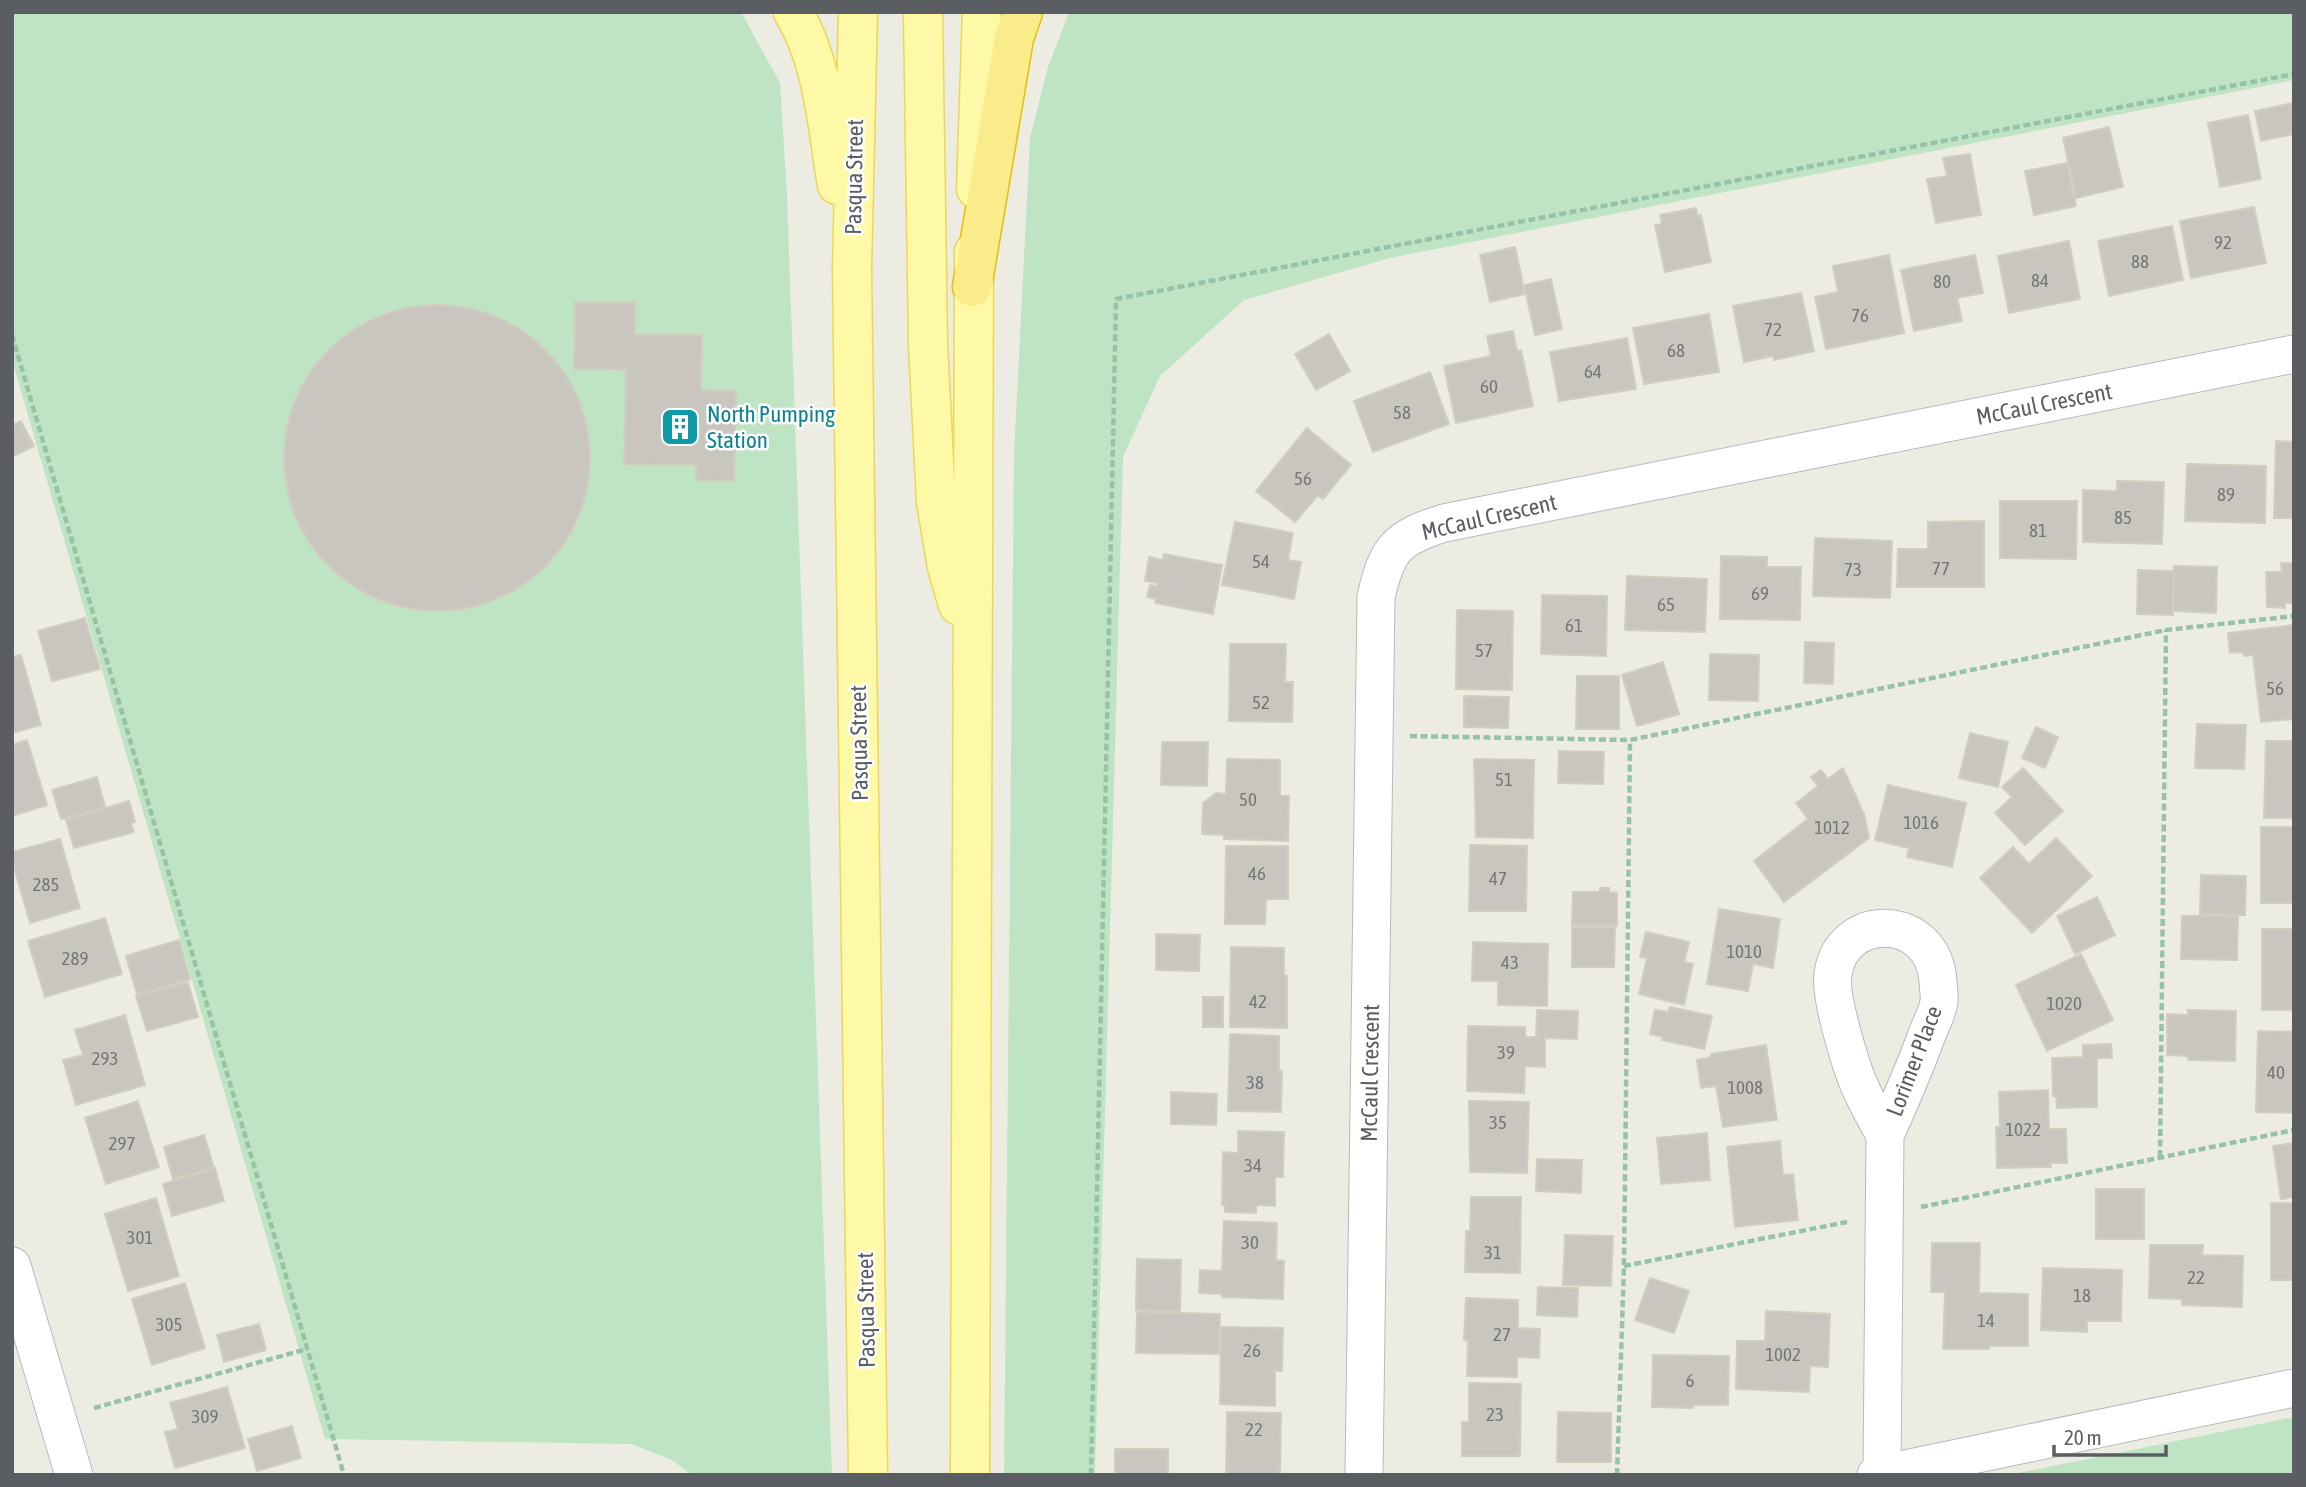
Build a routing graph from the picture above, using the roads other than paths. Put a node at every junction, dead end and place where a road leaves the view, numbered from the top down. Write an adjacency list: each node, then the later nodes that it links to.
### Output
1 (793, 12): 6 (main road)
2 (858, 12): 6 (main road, Pasqua Street)
3 (923, 12): 9 (main road)
4 (982, 12): 7 (main road)
5 (1023, 12): 7 (highway)
6 (852, 269): 15 (main road, Pasqua Street)
7 (972, 287): 9 (main road)
8 (2294, 354): 17 (street, McCaul Crescent)
9 (972, 654): 16 (main road)
10 (1885, 1135): 10 (street, Lorimer Place); 13 (street, Lorimer Place)
11 (12, 1266): 14 (street)
12 (2294, 1388): 13 (street)
13 (1879, 1474)
14 (74, 1475)
15 (868, 1475)
16 (970, 1475)
17 (1364, 1475)

